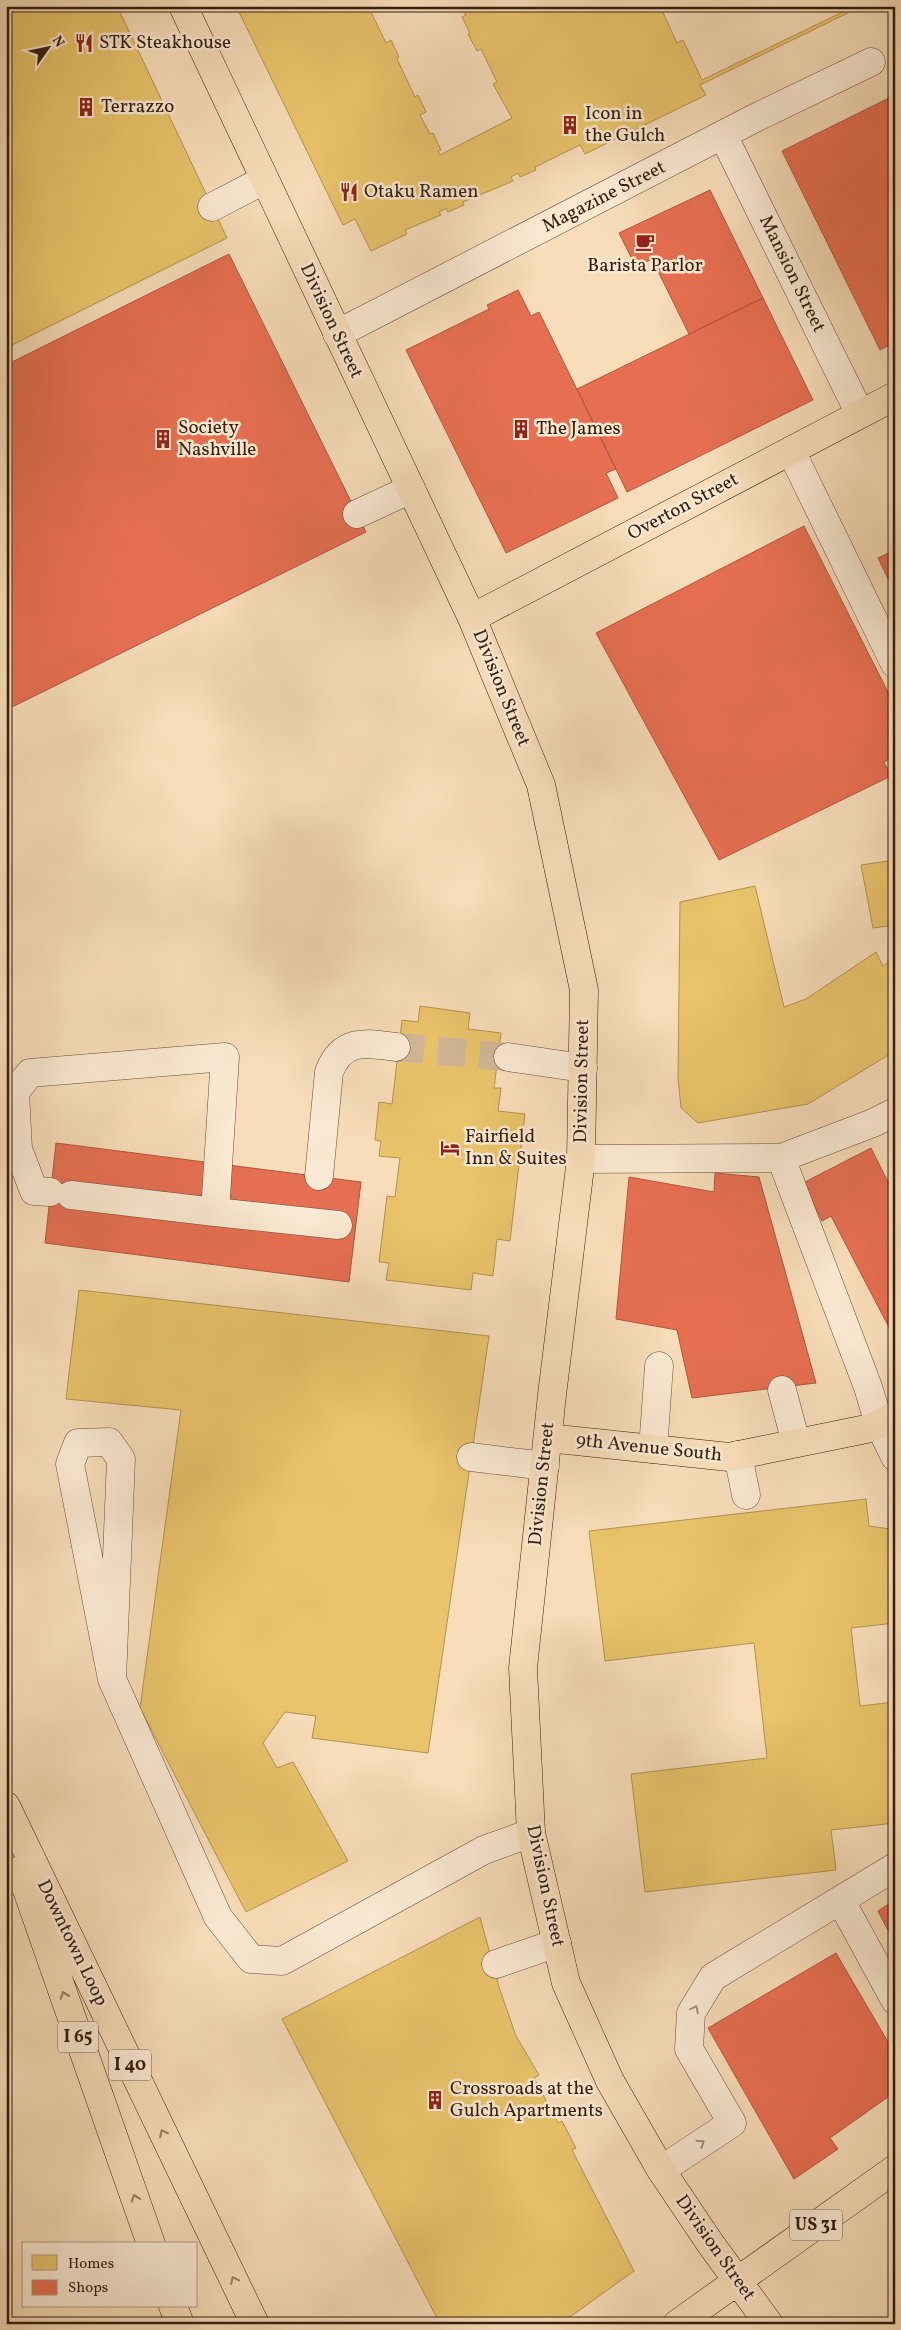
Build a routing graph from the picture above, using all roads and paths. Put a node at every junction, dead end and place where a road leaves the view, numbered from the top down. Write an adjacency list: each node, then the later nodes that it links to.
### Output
1 (183, 6): 4 (main road, Division Street)
2 (871, 62): 3 (street, Magazine Street)
3 (723, 135): 6 (street, Magazine Street); 8 (street, Mansion Street)
4 (264, 180): 5 (street); 6 (main road, Division Street)
5 (212, 207)
6 (337, 334): 10 (main road, Division Street)
7 (895, 396): 8 (main road, Overton Street)
8 (860, 414): 9 (main road, Overton Street)
9 (791, 451): 12 (main road, Overton Street); 13 (street)
10 (411, 489): 11 (street); 12 (main road, Division Street)
11 (357, 514)
12 (472, 618): 16 (main road, Division Street)
13 (895, 664)
14 (396, 1047): 20 (street)
15 (508, 1057): 16 (street)
16 (583, 1068): 19 (main road, Division Street)
17 (895, 1112): 18 (street)
18 (781, 1158): 19 (street); 25 (street)
19 (581, 1159): 26 (main road, Division Street)
20 (319, 1176)
21 (215, 1212): 21 (street); 22 (street)
22 (338, 1225)
23 (659, 1366): 28 (street)
24 (782, 1390): 27 (street)
25 (887, 1420): 27 (main road, 9th Avenue South); 31 (street)
26 (548, 1438): 28 (main road, 9th Avenue South); 32 (main road, Division Street)
27 (796, 1443): 29 (main road, 9th Avenue South)
28 (653, 1449): 29 (main road, 9th Avenue South)
29 (738, 1455): 33 (street)
30 (471, 1457): 32 (street)
31 (895, 1457)
32 (545, 1466): 37 (main road, Division Street)
33 (746, 1495)
34 (112, 1679): 34 (street); 37 (street)
35 (6, 1806): 49 (main road, Downtown Loop / I 40, one-way to 35)
36 (6, 1830): 45 (main road, I 65, one-way to 36)
37 (531, 1833): 40 (main road, Division Street)
38 (895, 1867): 39 (street)
39 (841, 1901): 42 (street); 44 (street, one-way to 39)
40 (557, 1943): 41 (street); 44 (main road, Division Street)
41 (496, 1964)
42 (895, 2000)
43 (895, 2169): 46 (main road, US 31)
44 (661, 2170): 46 (main road, Division Street)
45 (150, 2242)
46 (738, 2281): 50 (main road, US 31); 51 (main road, Division Street)
47 (174, 2308): 48 (main road)
48 (180, 2324)
49 (255, 2324)
50 (677, 2324)
51 (769, 2324)

